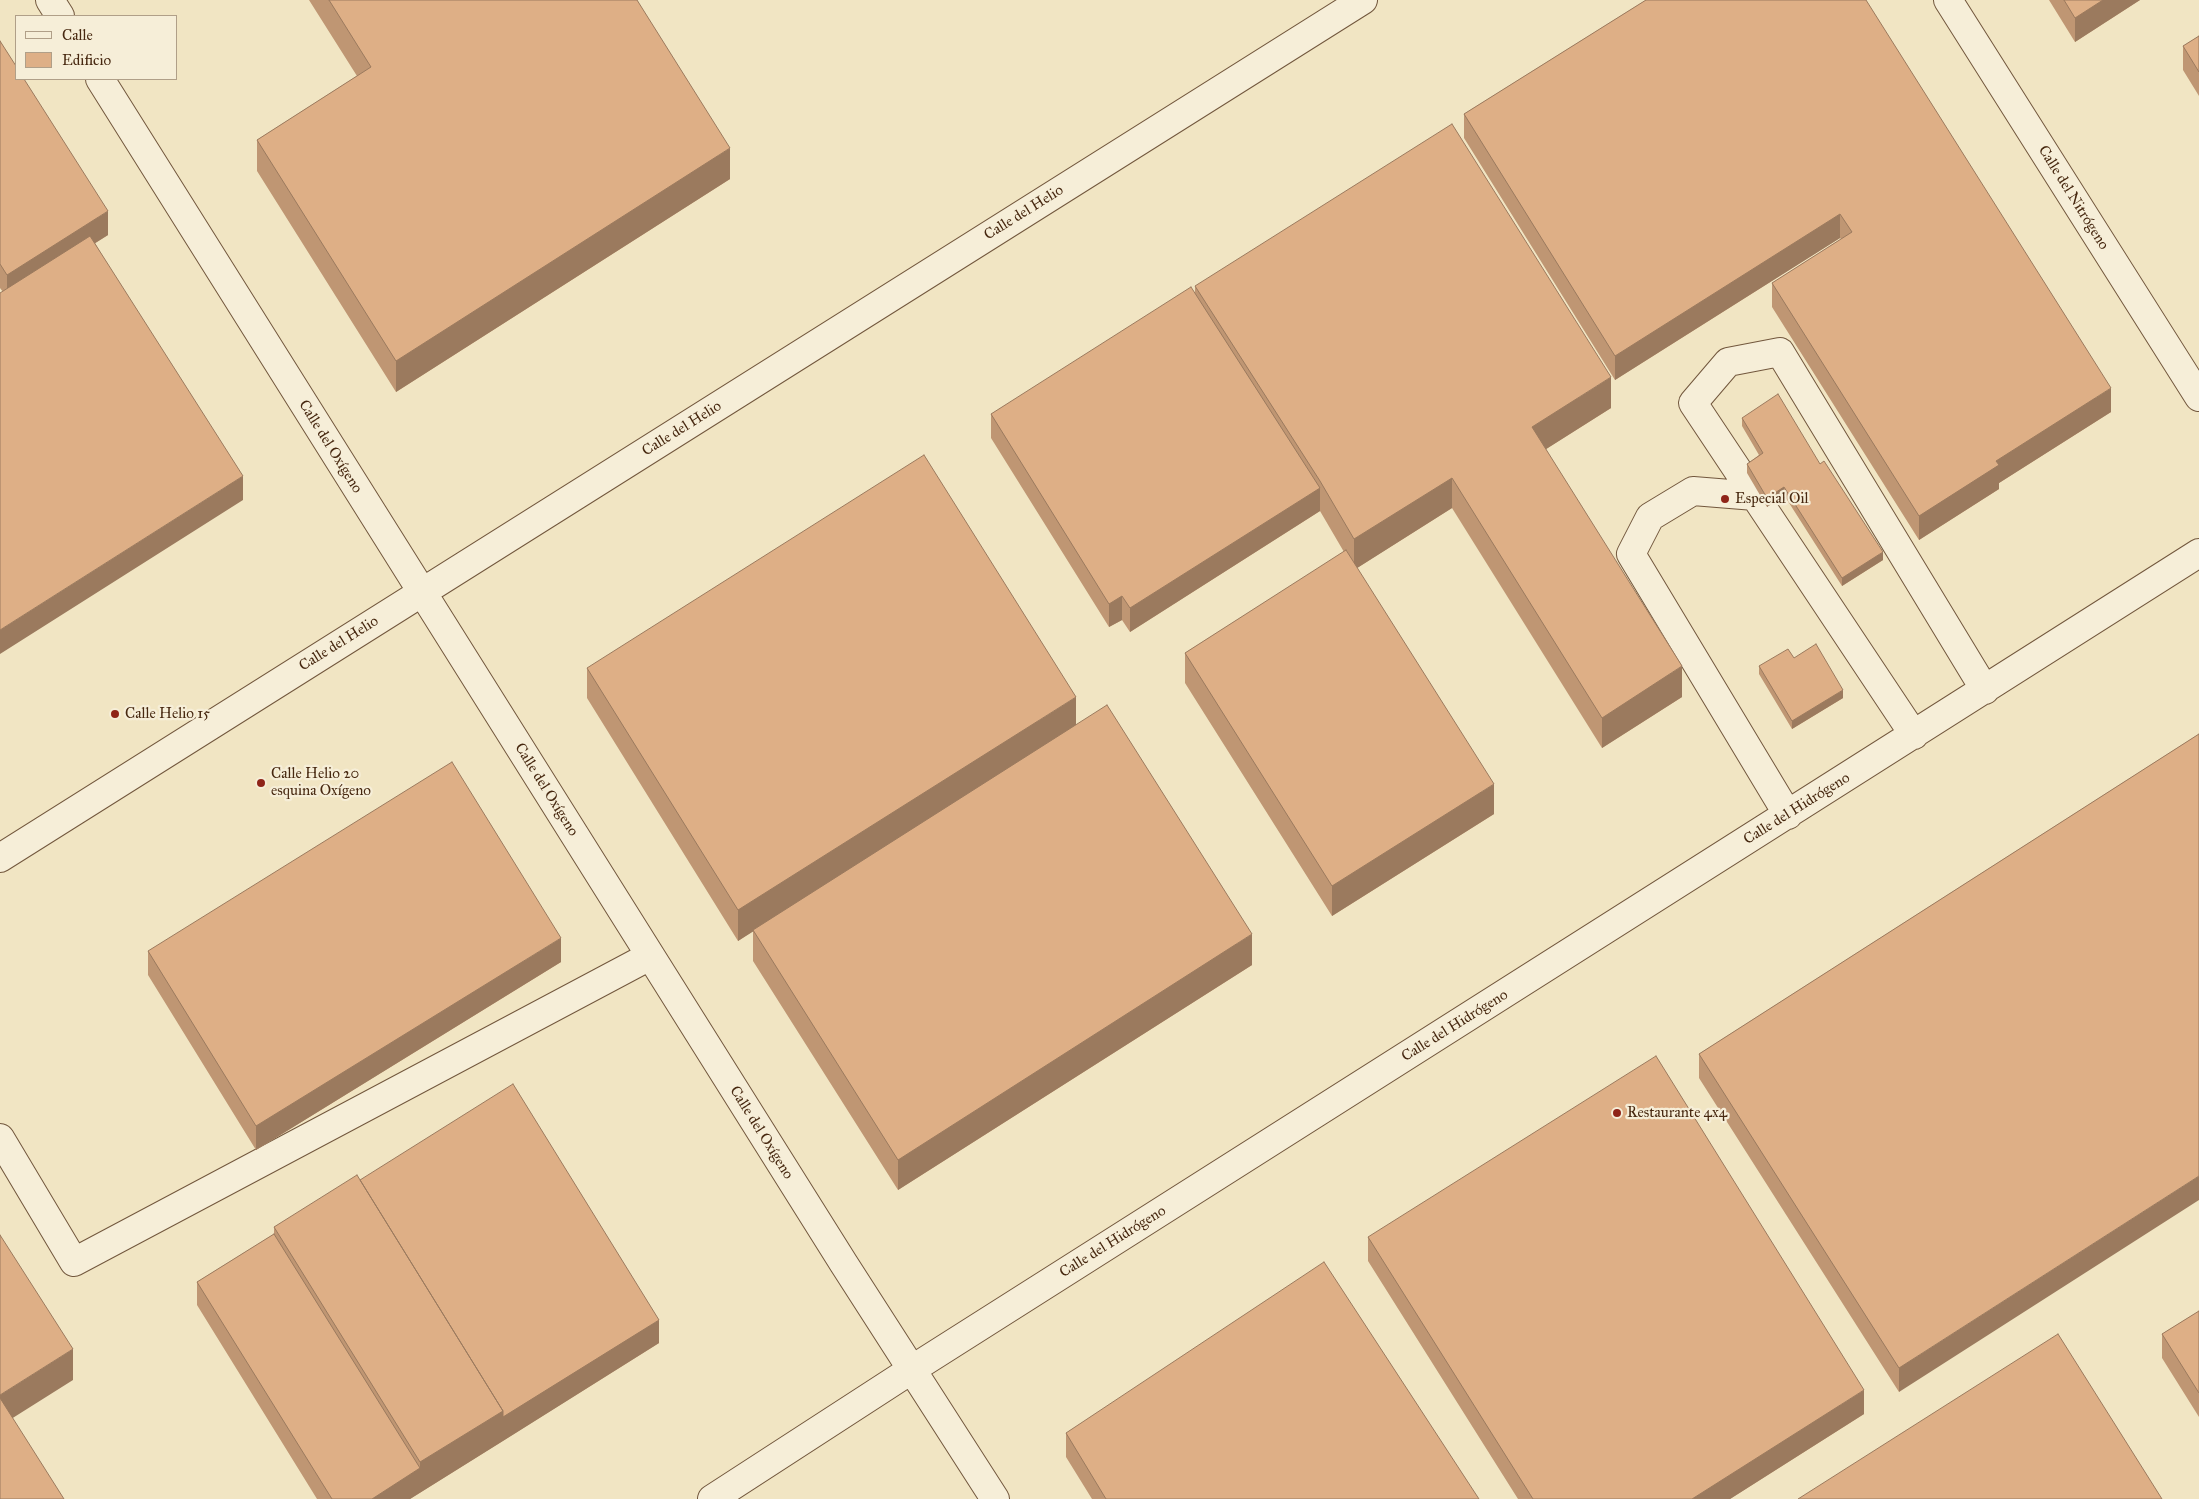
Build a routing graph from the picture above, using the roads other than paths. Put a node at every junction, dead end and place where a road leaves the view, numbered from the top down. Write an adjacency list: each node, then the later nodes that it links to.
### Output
1 (50, 0): 4 (street)
2 (1363, 0): 17 (street, Calle del Helio)
3 (1948, 0): 6 (street, Calle del Nitrógeno)
4 (59, 15)
5 (101, 80): 17 (street, Calle del Oxígeno)
6 (2199, 396)
7 (1855, 476): 8 (street); 9 (street); 11 (street)
8 (1831, 491)
9 (1755, 496): 12 (street); 20 (street)
10 (1800, 512): 12 (street)
11 (1882, 520): 13 (street); 18 (street)
12 (1777, 528): 16 (street)
13 (1858, 535)
14 (2199, 554): 18 (street, Calle del Hidrógeno)
15 (1828, 555): 16 (street)
16 (1804, 570): 19 (street)
17 (422, 593): 21 (street, Calle del Helio); 22 (street, Calle del Oxígeno)
18 (1985, 690): 19 (street, Calle del Hidrógeno)
19 (1914, 735): 20 (street, Calle del Hidrógeno)
20 (1788, 815): 24 (street, Calle del Hidrógeno)
21 (0, 858)
22 (650, 956): 23 (street); 24 (street, Calle del Oxígeno)
23 (0, 1138)
24 (911, 1370): 25 (street, Calle del Hidrógeno); 26 (street, Calle del Oxígeno)
25 (712, 1499)
26 (995, 1499)

